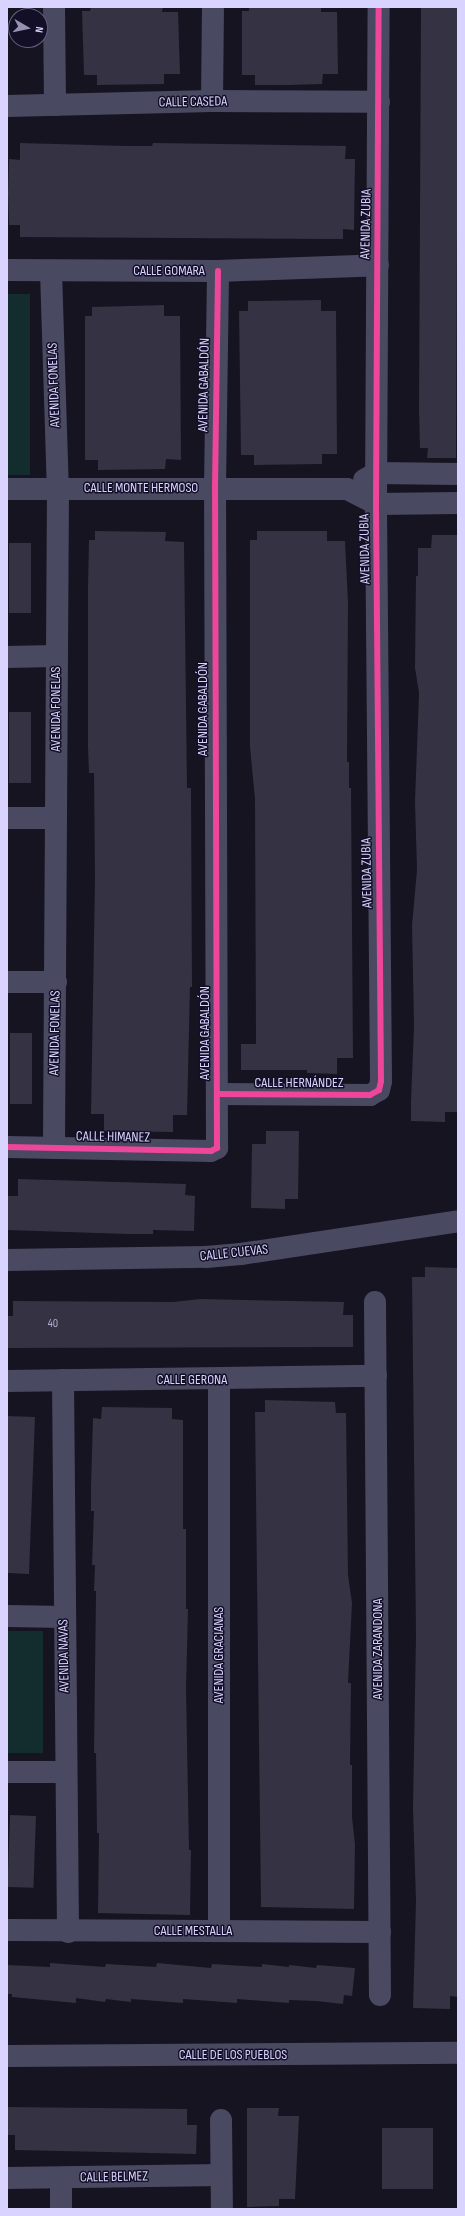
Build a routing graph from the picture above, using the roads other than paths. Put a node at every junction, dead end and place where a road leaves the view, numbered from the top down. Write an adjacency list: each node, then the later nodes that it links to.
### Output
1 (54, 7): 6 (street)
2 (213, 7): 4 (street)
3 (379, 7): 5 (street, AVENIDA ZUBIA)
4 (212, 101): 5 (street, CALLE CASEDA); 6 (street, CALLE CASEDA)
5 (380, 102): 8 (street, AVENIDA ZUBIA)
6 (55, 105): 7 (street, CALLE CASEDA)
7 (7, 106)
8 (378, 265): 11 (street, CALLE GOMARA); 12 (street, AVENIDA ZUBIA)
9 (7, 270): 10 (street, CALLE GOMARA)
10 (51, 270): 11 (street, CALLE GOMARA); 16 (street, AVENIDA FONELAS)
11 (218, 270): 14 (street, AVENIDA GABALDÓN)
12 (376, 473): 13 (street, CALLE MONTE HERMOSO); 17 (street, CALLE MONTE HERMOSO); 19 (street, AVENIDA ZUBIA)
13 (458, 474)
14 (214, 488): 16 (street, CALLE MONTE HERMOSO); 17 (street, CALLE MONTE HERMOSO); 27 (street, AVENIDA GABALDÓN)
15 (7, 489): 16 (street, CALLE MONTE HERMOSO)
16 (58, 489): 20 (street, AVENIDA FONELAS)
17 (347, 489): 19 (street, CALLE MONTE HERMOSO)
18 (458, 503): 19 (street, CALLE MONTE HERMOSO)
19 (376, 504): 26 (street, AVENIDA ZUBIA)
20 (55, 656): 21 (street); 23 (street, AVENIDA FONELAS)
21 (7, 657)
22 (7, 818): 23 (street)
23 (56, 818): 25 (street, AVENIDA FONELAS)
24 (7, 982): 25 (street)
25 (56, 982): 29 (street, AVENIDA FONELAS)
26 (379, 1090): 27 (street, CALLE HERNÁNDEZ)
27 (217, 1094): 30 (street, AVENIDA GABALDÓN)
28 (7, 1147): 29 (street, CALLE HIMANEZ)
29 (54, 1148): 30 (street, CALLE HIMANEZ)
30 (217, 1148)
31 (458, 1221): 32 (street, CALLE CUEVAS)
32 (7, 1260)
33 (375, 1302): 34 (street, AVENIDA ZARANDONA)
34 (376, 1376): 36 (street, CALLE GERONA); 45 (street, AVENIDA ZARANDONA)
35 (63, 1380): 36 (street, CALLE GERONA); 37 (street, CALLE GERONA); 39 (street, AVENIDA NAVAS)
36 (219, 1380): 43 (street, AVENIDA GRACIANAS)
37 (7, 1381)
38 (7, 1616): 39 (street)
39 (64, 1617): 41 (street, AVENIDA NAVAS)
40 (7, 1772): 41 (street)
41 (66, 1772): 44 (street, AVENIDA NAVAS)
42 (7, 1930): 44 (street, CALLE MESTALLA)
43 (219, 1931): 44 (street, CALLE MESTALLA); 45 (street, CALLE MESTALLA)
44 (68, 1932)
45 (380, 1932): 46 (street, AVENIDA ZARANDONA)
46 (380, 1995)
47 (458, 2054): 48 (street, CALLE DE LOS PUEBLOS)
48 (7, 2056)
49 (221, 2120): 50 (street)
50 (221, 2175): 52 (street, CALLE BELMEZ); 54 (street)
51 (7, 2178): 52 (street, CALLE BELMEZ)
52 (61, 2178): 53 (street)
53 (61, 2209)
54 (222, 2209)

